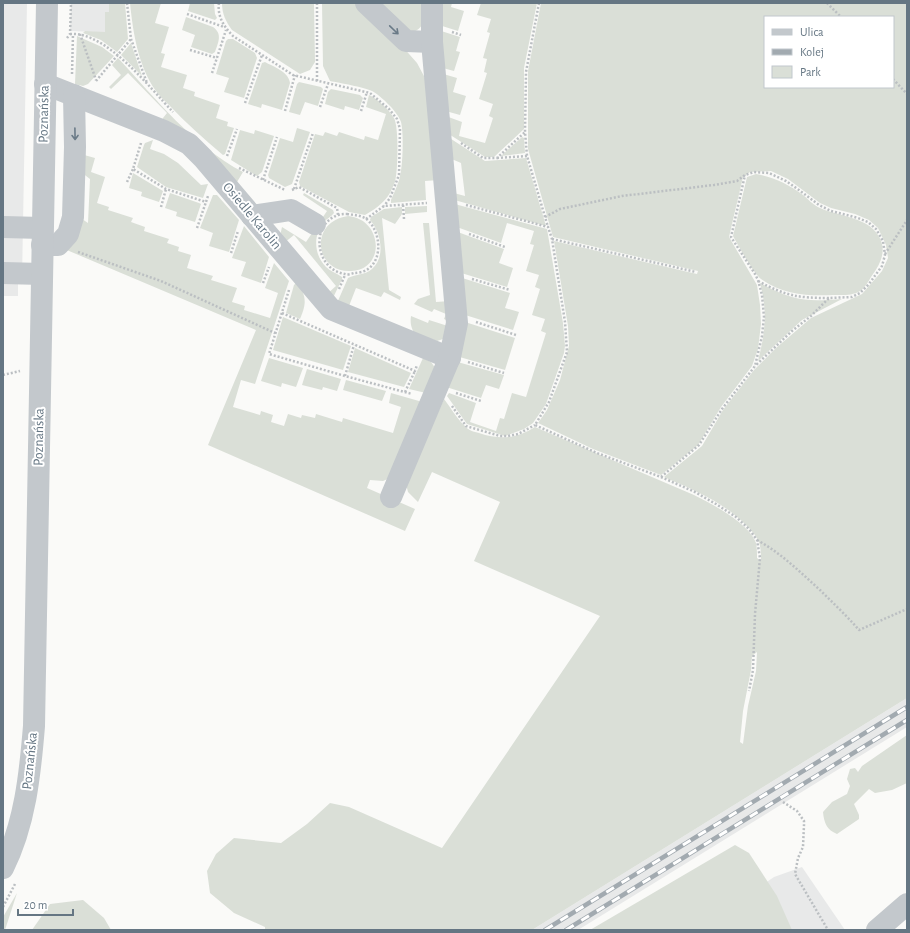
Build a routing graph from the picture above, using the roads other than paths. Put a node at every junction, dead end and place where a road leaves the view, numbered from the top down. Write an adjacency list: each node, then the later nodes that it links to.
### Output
1 (47, 3): 5 (street, Poznańska)
2 (366, 3): 4 (street, one-way to 4)
3 (432, 3): 4 (street)
4 (432, 42): 12 (street)
5 (60, 90): 6 (street, Osiedle Karolin); 9 (street, Poznańska); 9 (street, one-way to 9)
6 (246, 222): 7 (street); 12 (street, Osiedle Karolin)
7 (315, 224)
8 (3, 228): 9 (street)
9 (47, 239): 11 (street, Poznańska)
10 (3, 273): 11 (street)
11 (42, 274): 14 (street, Poznańska)
12 (450, 358): 13 (street)
13 (391, 497)
14 (10, 828): 15 (street, Poznańska)
15 (3, 868)
16 (907, 904): 17 (street)
17 (876, 930)

